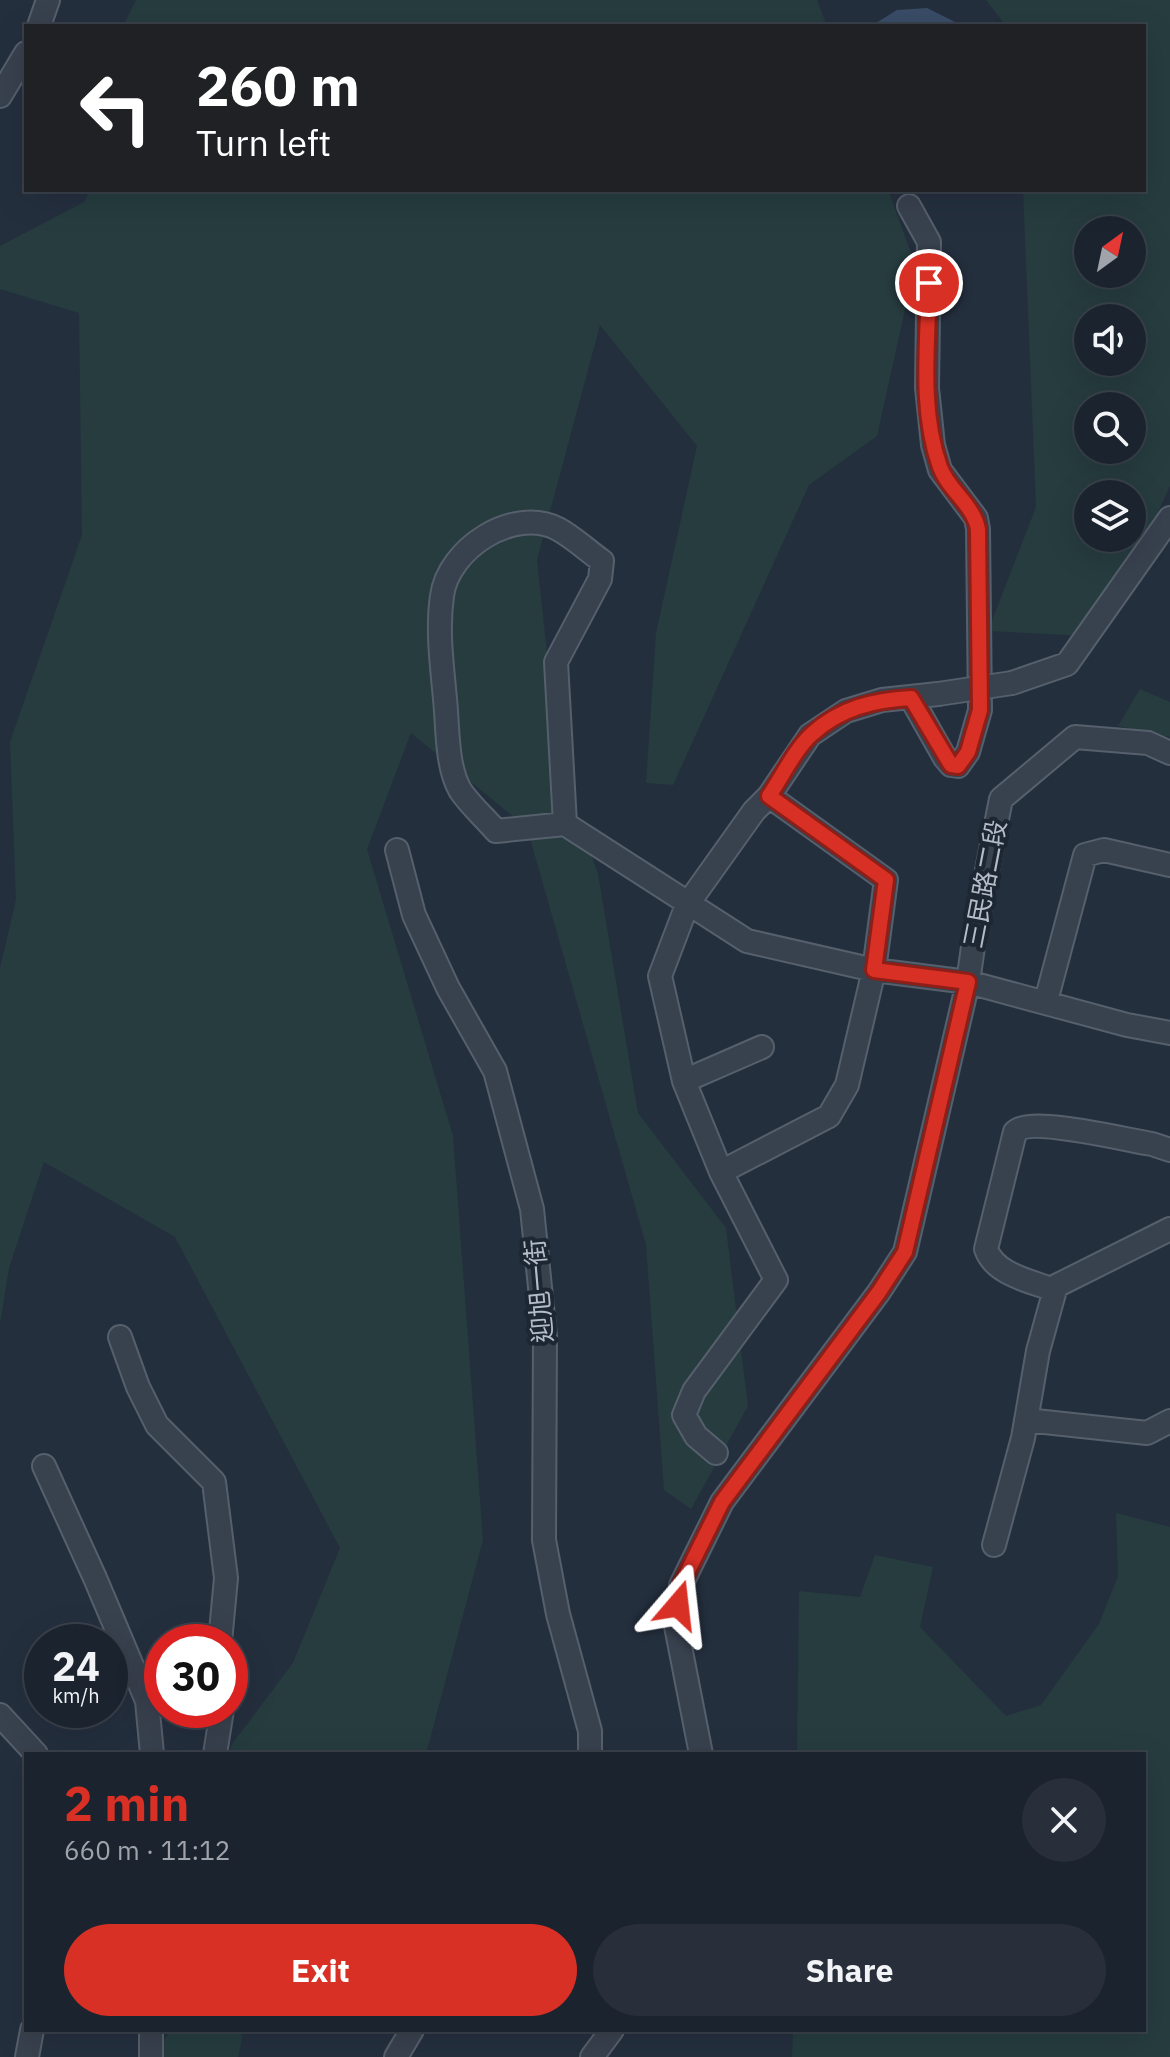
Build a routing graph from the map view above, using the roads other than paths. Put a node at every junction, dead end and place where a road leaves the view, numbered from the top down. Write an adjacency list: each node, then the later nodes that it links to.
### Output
1 (48, 0): 2 (street)
2 (40, 24)
3 (24, 56): 4 (street)
4 (0, 96)
5 (909, 206): 7 (street)
6 (1170, 518): 7 (street, bridge)
7 (911, 698): 9 (street)
8 (1170, 753): 15 (street, 三民路二段)
9 (769, 796): 13 (street); 14 (street)
10 (565, 824): 10 (street); 13 (street)
11 (397, 850): 36 (street, 迎旭一街)
12 (1170, 865): 16 (street)
13 (687, 905): 14 (street); 19 (street)
14 (874, 970): 15 (street); 21 (street)
15 (968, 982): 16 (street); 37 (street, 三民路二段)
16 (1046, 1001): 17 (street)
17 (1170, 1033)
18 (762, 1047): 19 (street)
19 (684, 1081): 21 (street)
20 (1170, 1150): 23 (street)
21 (721, 1172): 27 (street)
22 (1170, 1229): 23 (street)
23 (1054, 1290): 25 (street)
24 (120, 1337): 30 (street)
25 (1026, 1420): 26 (street); 29 (street)
26 (1170, 1421)
27 (716, 1453)
28 (44, 1466): 34 (street)
29 (994, 1545)
30 (222, 1624)
31 (0, 1715): 33 (street)
32 (219, 1728): 35 (street)
33 (34, 1752)
34 (152, 1752)
35 (215, 1752)
36 (590, 1752)
37 (701, 1752)
38 (32, 2032): 42 (street)
39 (151, 2032): 43 (street)
40 (411, 2032): 44 (street)
41 (611, 2032): 45 (street)
42 (27, 2057)
43 (151, 2057)
44 (396, 2057)
45 (592, 2057)

